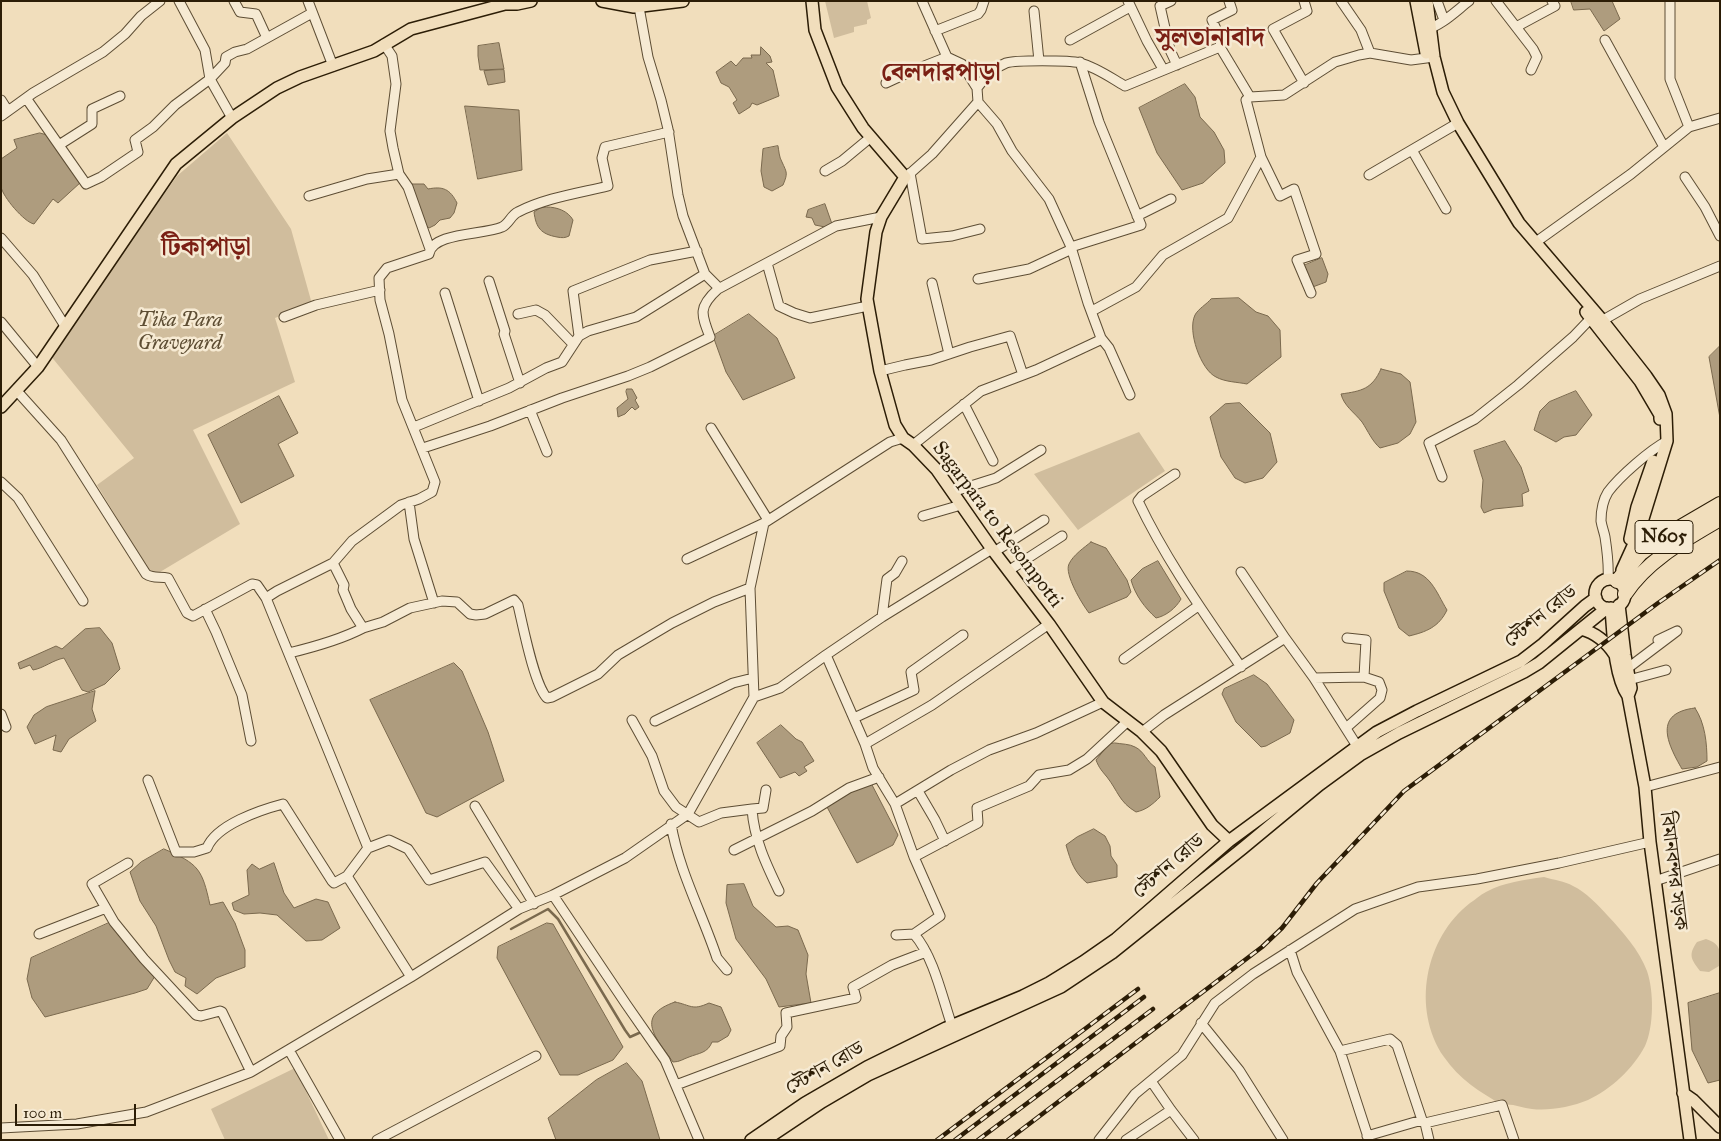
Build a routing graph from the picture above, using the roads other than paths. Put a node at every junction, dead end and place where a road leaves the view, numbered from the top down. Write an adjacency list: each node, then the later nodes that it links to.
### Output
1 (160, 1): 51 (street)
2 (179, 1): 45 (street)
3 (234, 1): 31 (street)
4 (308, 1): 26 (street)
5 (531, 1): 22 (main road)
6 (602, 1): 24 (main road)
7 (683, 1): 24 (main road)
8 (812, 1): 60 (main road)
9 (922, 1): 30 (street)
10 (984, 1): 30 (street)
11 (1171, 1): 41 (street)
12 (1229, 1): 35 (street)
13 (1304, 1): 47 (street)
14 (1341, 1): 36 (street)
15 (1416, 1): 29 (main road)
16 (1427, 1): 29 (main road)
17 (1437, 1): 27 (street)
18 (1469, 1): 27 (street)
19 (1496, 1): 28 (street)
20 (1552, 1): 28 (street)
21 (1670, 1): 58 (street)
22 (516, 3): 34 (main road)
23 (1129, 4): 32 (street); 43 (street)
24 (639, 7): 59 (street)
25 (1034, 11): 39 (street)
26 (312, 13): 31 (street); 42 (street)
27 (1444, 20): 29 (street)
28 (1516, 27): 44 (street)
29 (1426, 30): 38 (main road)
30 (935, 31): 37 (street)
31 (267, 38): 45 (street)
32 (1070, 40)
33 (1605, 40): 62 (street)
34 (384, 44): 42 (main road); 66 (street)
35 (1220, 47): 41 (street); 50 (street)
36 (1370, 53): 38 (street); 47 (street)
37 (947, 57): 46 (street); 48 (street)
38 (1431, 58): 57 (main road)
39 (1040, 61): 40 (street); 48 (street)
40 (1080, 62): 43 (street); 73 (street)
41 (1177, 65): 43 (street)
42 (333, 66): 55 (main road)
43 (1163, 69)
44 (1531, 70)
45 (210, 79): 55 (street); 61 (street)
46 (886, 83)
47 (1304, 83): 50 (street)
48 (977, 88): 53 (street)
49 (120, 96): 61 (street)
50 (1250, 97): 64 (street)
51 (26, 98): 54 (street); 61 (street)
52 (1, 100): 54 (street)
53 (978, 102): 67 (street); 79 (street)
54 (5, 114)
55 (232, 118): 98 (main road)
56 (1719, 120): 58 (street)
57 (1457, 124): 63 (street); 78 (main road); 96 (main road)
58 (1689, 127): 62 (street)
59 (669, 132): 80 (street); 81 (street)
60 (871, 137): 65 (street); 67 (main road)
61 (59, 145)
62 (1664, 147): 78 (street)
63 (1412, 150): 68 (street); 72 (street)
64 (1261, 157): 91 (street); 93 (street)
65 (825, 171)
66 (400, 174): 70 (street); 80 (street)
67 (908, 175): 74 (main road, Sagarpara to Resompotti); 75 (street)
68 (1368, 175)
69 (1685, 177): 76 (street)
70 (309, 196)
71 (1170, 199): 73 (street)
72 (1446, 209)
73 (1137, 216): 79 (street)
74 (881, 217): 82 (street); 92 (main road, Sagarpara to Resompotti)
75 (980, 229)
76 (1720, 236)
77 (1, 238): 98 (street)
78 (1536, 242): 96 (main road)
79 (1072, 248): 85 (street); 93 (street)
80 (430, 249): 89 (street)
81 (696, 252): 84 (street); 99 (street)
82 (767, 263): 88 (street); 92 (street)
83 (1720, 266): 96 (street)
84 (705, 274): 88 (street); 99 (street)
85 (978, 279)
86 (489, 280): 106 (street)
87 (932, 282): 102 (street)
88 (718, 289): 112 (street)
89 (380, 290): 95 (street); 113 (street)
90 (445, 293): 109 (street)
91 (1311, 293)
92 (868, 306): 104 (main road, Sagarpara to Resompotti)
93 (1092, 311): 100 (street)
94 (518, 314): 101 (street)
95 (284, 317)
96 (1596, 319): 116 (main road); 123 (street)
97 (1, 322): 103 (street)
98 (65, 326): 103 (main road)
99 (580, 336): 101 (street)
100 (1101, 338): 105 (street); 108 (street)
101 (573, 344): 106 (street)
102 (949, 354): 104 (street); 105 (street)
103 (38, 367): 107 (main road)
104 (880, 371): 115 (main road, Sagarpara to Resompotti)
105 (1023, 375): 110 (street)
106 (520, 382): 109 (street)
107 (16, 390): 111 (main road); 150 (street)
108 (1130, 394)
109 (479, 401): 113 (street)
110 (964, 404): 117 (street); 121 (street)
111 (1, 408)
112 (530, 410): 118 (street); 120 (street)
113 (414, 427): 118 (street)
114 (710, 428): 132 (street)
115 (903, 438): 117 (main road, Sagarpara to Resompotti); 132 (street)
116 (1663, 443): 133 (main road); 142 (main road); 142 (street)
117 (913, 445): 125 (main road, Sagarpara to Resompotti)
118 (423, 448): 126 (street)
119 (1041, 450): 125 (street)
120 (547, 452)
121 (993, 461)
122 (1174, 474): 149 (street)
123 (1442, 477)
124 (1, 482): 146 (street)
125 (952, 492): 128 (main road, Sagarpara to Resompotti)
126 (409, 502): 139 (street); 147 (street)
127 (1720, 504): 135 (highway, N605)
128 (961, 505): 129 (street); 136 (main road, Sagarpara to Resompotti)
129 (923, 516)
130 (1720, 518): 148 (highway, স্টেশন রোড / N605)
131 (1044, 520): 136 (street)
132 (766, 522): 137 (street); 143 (street)
133 (1641, 527): 135 (highway); 142 (main road)
134 (1062, 536): 140 (street)
135 (1660, 539): 142 (highway, N605)
136 (993, 550): 140 (main road, Sagarpara to Resompotti); 151 (street)
137 (687, 559)
138 (902, 561): 151 (street)
139 (333, 563): 144 (street); 153 (street)
140 (1008, 570): 152 (main road, Sagarpara to Resompotti)
141 (1241, 572): 156 (street)
142 (1613, 580): 145 (main road, N605); 148 (main road)
143 (750, 588): 147 (street); 167 (street)
144 (266, 598): 150 (street); 159 (street)
145 (1596, 598): 148 (main road); 181 (main road, স্টেশন রোড)
146 (83, 601)
147 (434, 603): 153 (street)
148 (1616, 604): 154 (main road, স্টেশন রোড); 161 (main road); 165 (main road)
149 (1198, 606): 162 (street); 163 (street)
150 (205, 609): 179 (street)
151 (882, 618): 160 (street)
152 (1049, 624): 170 (main road, Sagarpara to Resompotti); 180 (street)
153 (363, 628): 159 (street)
154 (1581, 628): 161 (main road); 234 (main road, স্টেশন রোড)
155 (963, 635): 172 (street)
156 (1285, 638): 163 (street); 168 (street)
157 (1347, 638): 166 (street)
158 (1658, 640): 165 (street)
159 (289, 653): 197 (street)
160 (826, 655): 169 (street); 172 (street)
161 (1616, 657): 165 (main road)
162 (1124, 659)
163 (1241, 667): 178 (street)
164 (1666, 670): 165 (street)
165 (1624, 676): 185 (main road, বিমানবন্দর সড়ক)
166 (1364, 677): 168 (street); 177 (street)
167 (753, 678): 169 (street); 174 (street)
168 (1314, 678): 177 (street)
169 (754, 697): 191 (street)
170 (1103, 702): 175 (main road, Sagarpara to Resompotti); 187 (street)
171 (1, 714): 176 (street)
172 (854, 718): 180 (street)
173 (632, 720): 191 (street)
174 (655, 721)
175 (1128, 721): 178 (main road, Sagarpara to Resompotti); 195 (street)
176 (6, 727)
177 (1346, 728): 181 (street)
178 (1142, 732): 194 (main road, Sagarpara to Resompotti)
179 (251, 741)
180 (865, 744): 183 (street)
181 (1358, 746): 194 (main road, স্টেশন রোড)
182 (1720, 767): 185 (street)
183 (879, 777): 188 (street); 193 (street)
184 (148, 780): 202 (street)
185 (1645, 787): 196 (main road, বিমানবন্দর সড়ক)
186 (766, 790): 190 (street)
187 (918, 791): 188 (street); 195 (street)
188 (895, 804): 199 (street)
189 (475, 806): 206 (street)
190 (752, 809): 191 (street); 193 (street)
191 (688, 814): 192 (street)
192 (671, 824): 205 (street); 214 (street)
193 (756, 838): 198 (street); 204 (street)
194 (1230, 840): 217 (main road, স্টেশন রোড)
195 (945, 841): 199 (street)
196 (1650, 842): 203 (main road, বিমানবন্দর সড়ক); 212 (street)
197 (368, 848): 202 (street); 208 (street)
198 (734, 850)
199 (914, 857): 210 (street)
200 (1720, 858): 203 (street)
201 (128, 863): 207 (street)
202 (347, 876): 215 (street)
203 (1655, 881): 224 (main road, বিমানবন্দর সড়ক)
204 (779, 891)
205 (553, 895): 206 (street); 223 (street)
206 (534, 904): 208 (street)
207 (106, 908): 209 (street); 221 (street)
208 (519, 909): 215 (street)
209 (40, 934)
210 (914, 934): 211 (street); 213 (street)
211 (896, 935)
212 (1290, 950): 216 (street); 219 (street)
213 (926, 952): 217 (street); 223 (street)
214 (727, 970)
215 (411, 977): 218 (street)
216 (1202, 1023): 222 (street); 238 (street)
217 (952, 1026): 233 (main road, স্টেশন রোড)
218 (289, 1050): 221 (street); 230 (street)
219 (1340, 1051): 226 (street); 229 (street)
220 (536, 1056): 231 (street)
221 (251, 1072): 228 (street)
222 (1151, 1081): 225 (street); 235 (street)
223 (676, 1085): 232 (street)
224 (1683, 1093): 227 (main road); 241 (main road, বিমানবন্দর সড়ক)
225 (1171, 1110): 236 (street); 237 (street)
226 (1423, 1122): 229 (street); 239 (street); 240 (street)
227 (1720, 1127)
228 (1, 1128)
229 (1368, 1138)
230 (340, 1140)
231 (377, 1140)
232 (700, 1140)
233 (751, 1140)
234 (765, 1140)
235 (1099, 1140)
236 (1126, 1140)
237 (1194, 1140)
238 (1283, 1140)
239 (1429, 1140)
240 (1514, 1140)
241 (1690, 1140)

